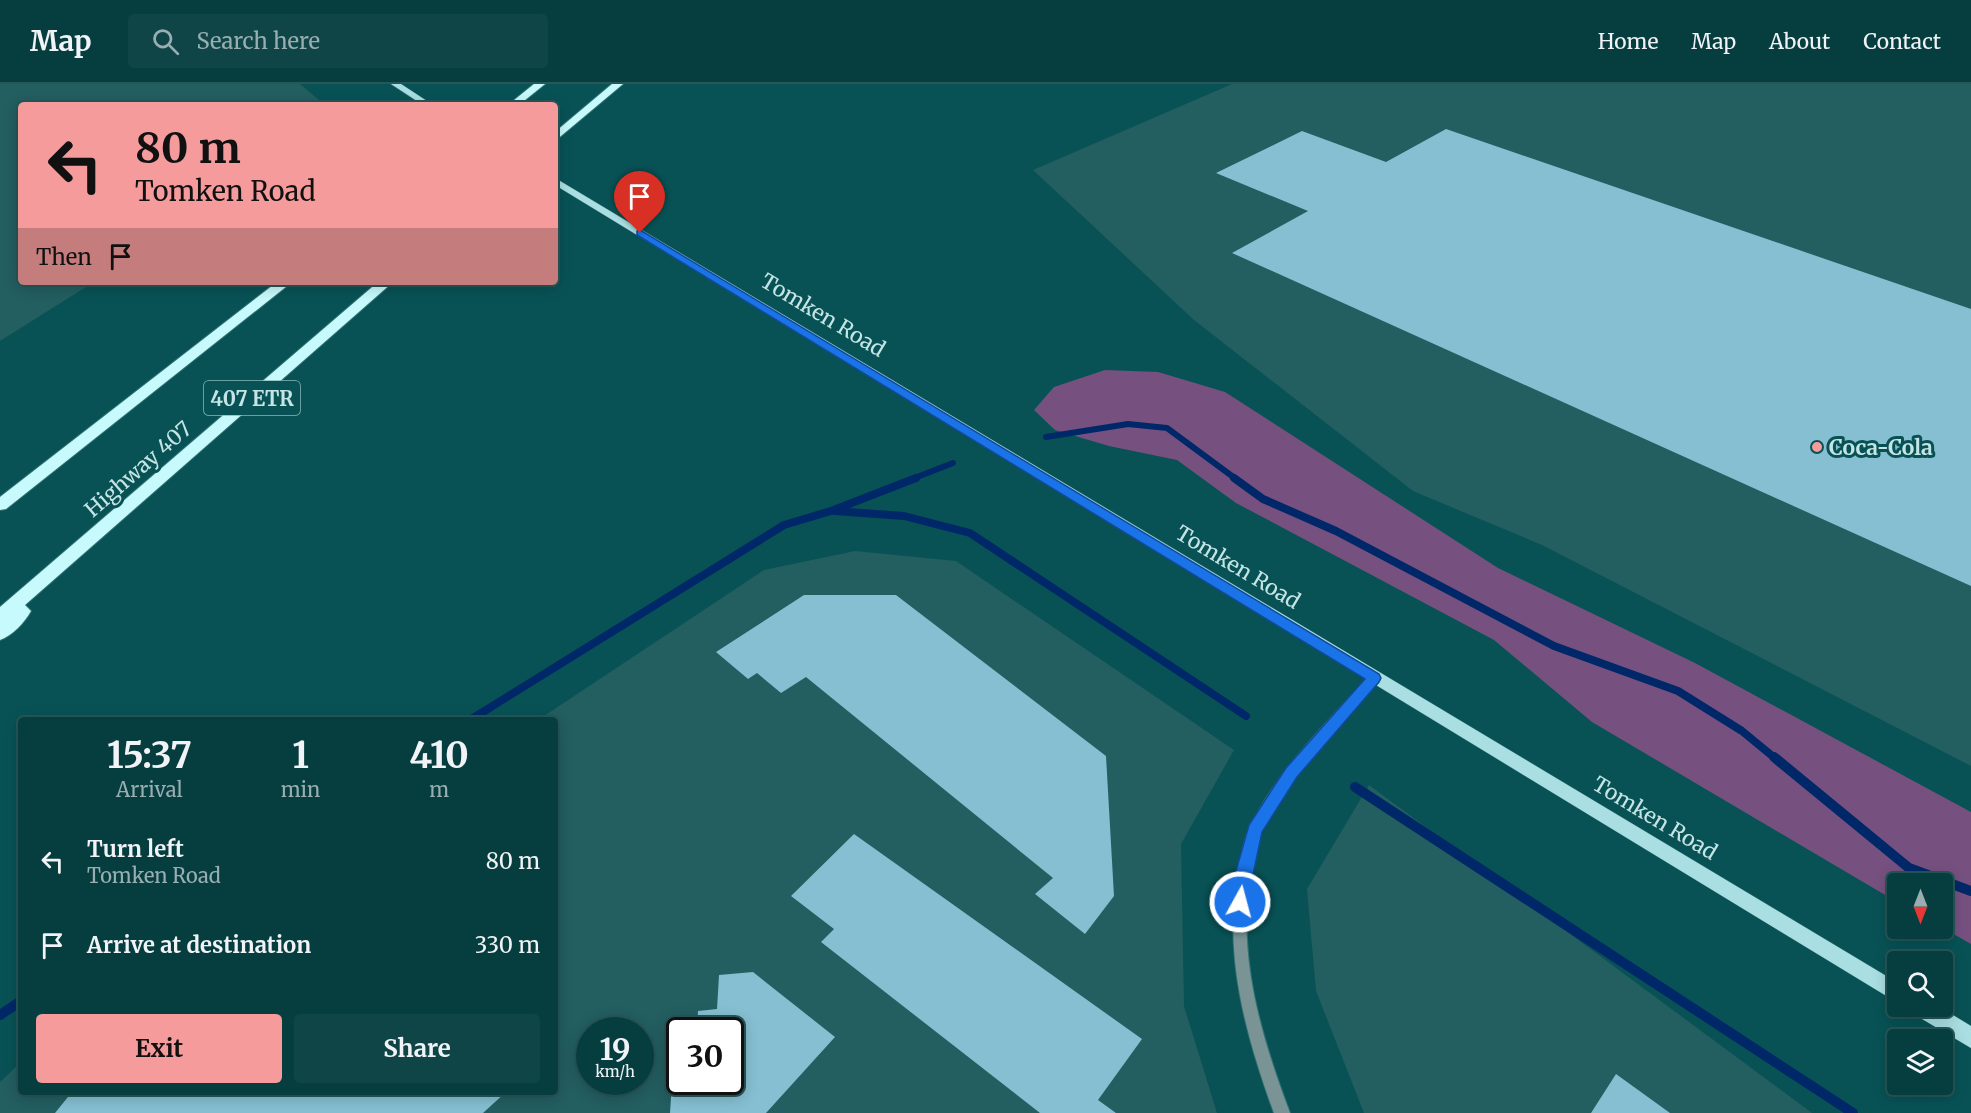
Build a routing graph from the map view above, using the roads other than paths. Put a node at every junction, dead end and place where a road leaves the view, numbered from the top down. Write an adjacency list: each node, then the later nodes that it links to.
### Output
1 (395, 84): 4 (main road)
2 (540, 84): 5 (highway)
3 (618, 84): 6 (highway)
4 (424, 102)
5 (517, 102)
6 (558, 135)
7 (558, 183): 16 (main road, Tomken Road)
8 (281, 285): 10 (highway, 407 ETR)
9 (383, 285): 13 (highway, Highway 407 / 407 ETR)
10 (72, 448): 11 (highway); 12 (highway, 407 ETR)
11 (0, 491)
12 (0, 505)
13 (119, 516): 14 (highway, Highway 407 / 407 ETR); 15 (highway)
14 (0, 617)
15 (0, 633)
16 (1374, 678): 17 (main road, Tomken Road); 20 (street)
17 (1887, 987)
18 (1937, 1017): 19 (main road)
19 (1971, 1038)
20 (1282, 1113)

